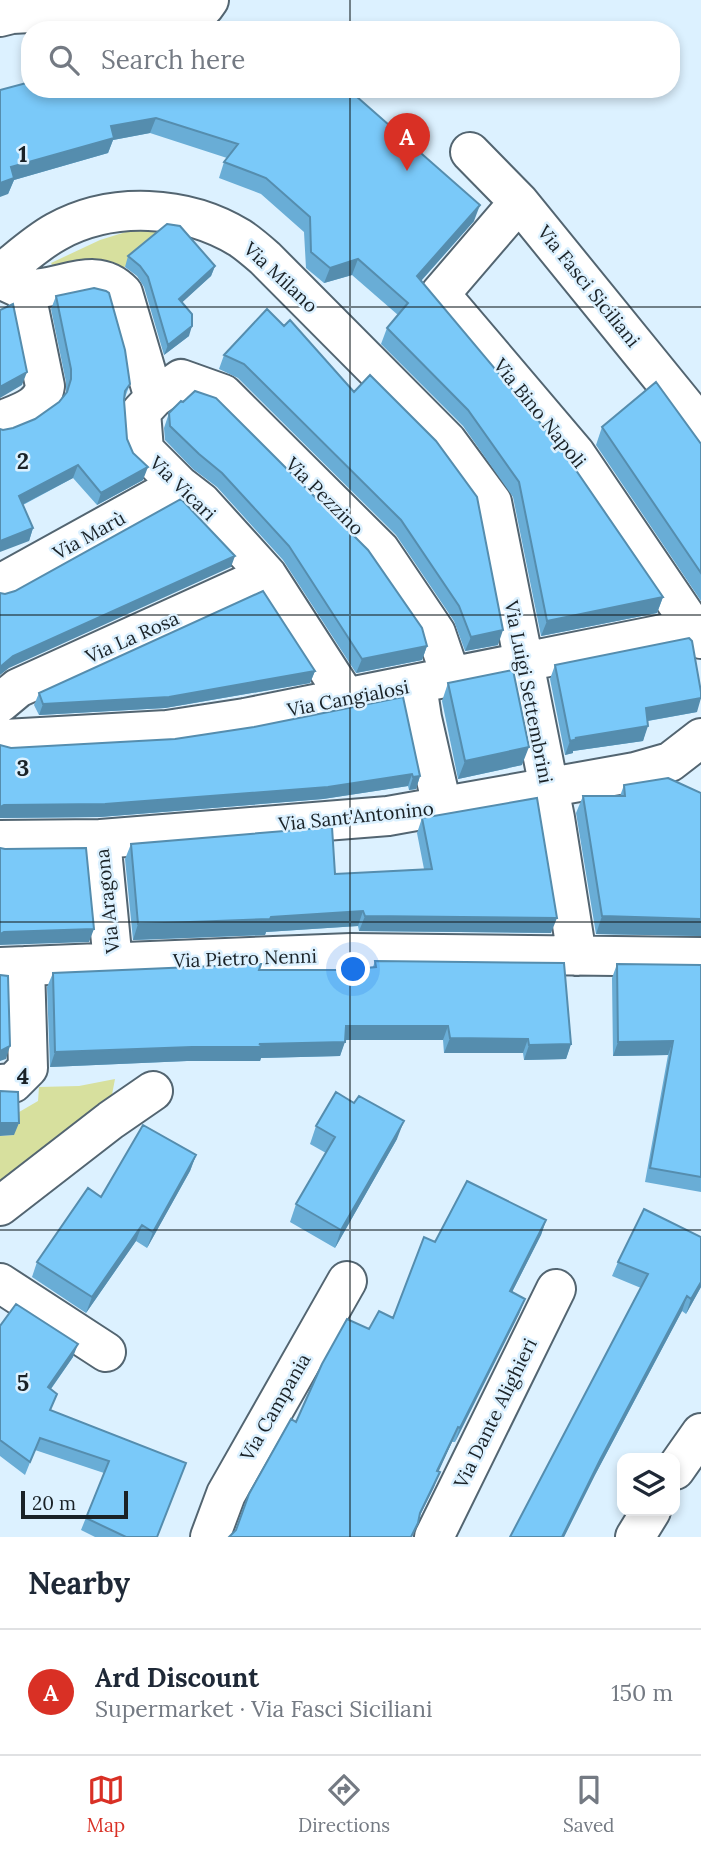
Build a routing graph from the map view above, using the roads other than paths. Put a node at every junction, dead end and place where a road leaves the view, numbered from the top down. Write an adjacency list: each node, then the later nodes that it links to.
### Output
1 (209, 0): 2 (street)
2 (0, 17)
3 (470, 152): 4 (street, Via Fasci Siciliani)
4 (519, 202): 8 (street, Via Fasci Siciliani); 13 (street, Via Bino Napoli)
5 (8, 281): 6 (street); 7 (street); 9 (street, Via Milano)
6 (154, 398): 10 (street, Via Vicari); 15 (street, Via Pezzino)
7 (0, 421)
8 (701, 426)
9 (447, 441): 14 (street, Via Luigi Settembrini)
10 (179, 485): 11 (street, Via Vicari); 12 (street, Via Marù)
11 (267, 575): 16 (street, Via Vicari); 17 (street, Via La Rosa)
12 (0, 584)
13 (697, 633): 14 (street, Via Cangialosi)
14 (524, 662): 15 (street, Via Cangialosi); 20 (street, Via Luigi Settembrini)
15 (434, 681): 16 (street, Via Cangialosi); 21 (street)
16 (347, 699): 18 (street, Via Cangialosi)
17 (0, 703)
18 (0, 737)
19 (700, 741): 20 (street, Via Sant'Antonino)
20 (548, 787): 21 (street, Via Sant'Antonino); 24 (street, Via Luigi Settembrini)
21 (442, 806): 22 (street, Via Sant'Antonino)
22 (101, 839): 23 (street, Via Sant'Antonino); 26 (street, Via Aragona)
23 (0, 840)
24 (577, 956): 25 (street, Via Pietro Nenni); 26 (street, Via Pietro Nenni)
25 (701, 957)
26 (113, 963): 27 (street, Via Pietro Nenni)
27 (12, 967): 28 (street)
28 (14, 1076)
29 (153, 1091): 30 (street)
30 (0, 1206)
31 (347, 1281): 38 (street, Via Campania)
32 (0, 1283): 34 (street)
33 (556, 1289): 39 (street, Via Dante Alighieri)
34 (106, 1352)
35 (701, 1433): 36 (street)
36 (680, 1463)
37 (647, 1516): 40 (street)
38 (210, 1537)
39 (434, 1537)
40 (635, 1537)

